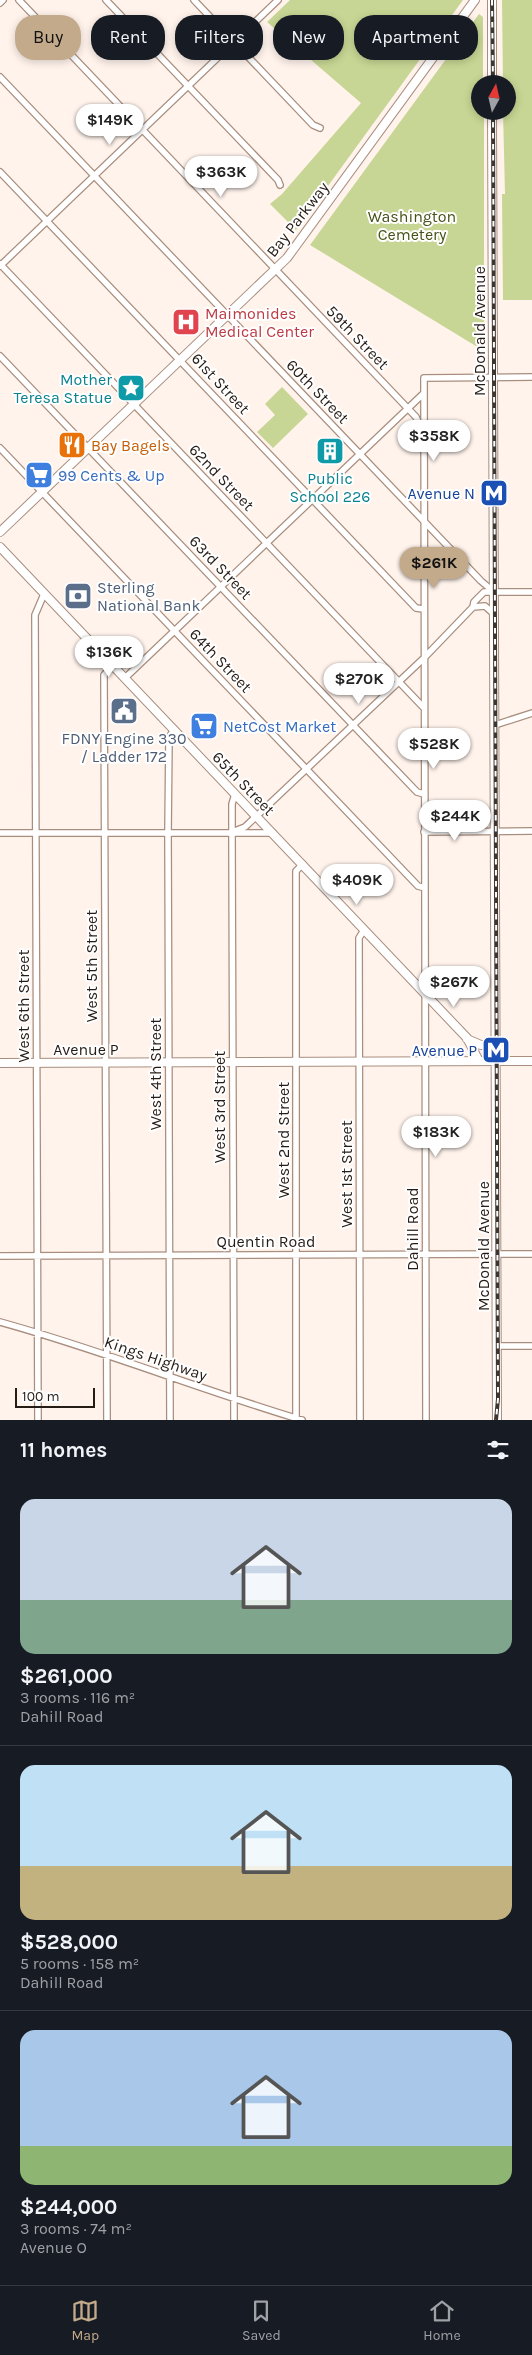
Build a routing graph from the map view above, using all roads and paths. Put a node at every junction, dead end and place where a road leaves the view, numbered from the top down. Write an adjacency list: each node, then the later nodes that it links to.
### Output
1 (3, 0): 8 (street)
2 (19, 0): 18 (street, 59th Street)
3 (106, 0): 15 (street)
4 (194, 0): 9 (street)
5 (278, 0): 10 (street)
6 (475, 0): 24 (main road, Bay Parkway)
7 (492, 0): 13 (main road)
8 (0, 3)
9 (209, 15)
10 (263, 15)
11 (216, 60): 15 (street)
12 (252, 60): 17 (street)
13 (492, 75)
14 (0, 77): 20 (street, 60th Street)
15 (188, 86): 18 (street); 21 (street)
16 (492, 120): 28 (main road, McDonald Avenue)
17 (320, 128)
18 (142, 130): 20 (street); 24 (street, 59th Street)
19 (0, 172): 22 (street, 61st Street)
20 (95, 176): 22 (street); 25 (street, 60th Street)
21 (280, 185)
22 (47, 221): 23 (street); 27 (street, 61st Street)
23 (0, 265): 31 (street, 62nd Street)
24 (275, 269): 25 (main road, Bay Parkway); 32 (street, 59th Street)
25 (227, 315): 27 (main road, Bay Parkway); 36 (street, 60th Street)
26 (0, 356): 34 (street, 63rd Street)
27 (180, 360): 31 (main road, Bay Parkway); 38 (street, 61st Street)
28 (493, 378): 29 (street); 30 (street, Dahill Road); 44 (main road, McDonald Avenue)
29 (532, 378)
30 (423, 394): 32 (street); 33 (street, Dahill Road)
31 (134, 404): 34 (main road, Bay Parkway); 41 (street, 62nd Street)
32 (408, 410): 33 (street, 59th Street); 36 (street)
33 (424, 435): 39 (street, Dahill Road)
34 (88, 447): 37 (main road, Bay Parkway); 43 (street, 63rd Street)
35 (0, 448): 37 (street, 64th Street)
36 (361, 455): 38 (street); 39 (street, 60th Street)
37 (42, 492): 40 (main road, Bay Parkway); 50 (street, 64th Street)
38 (313, 500): 41 (street); 48 (street, 61st Street)
39 (423, 521): 44 (street, 60th Street); 48 (street, Dahill Road)
40 (0, 532)
41 (266, 544): 43 (street); 54 (street, 62nd Street)
42 (0, 547): 46 (main road, 65th Street)
43 (221, 587): 50 (street); 57 (street, 63rd Street)
44 (494, 592): 45 (street); 47 (street); 49 (main road, McDonald Avenue)
45 (532, 592)
46 (44, 594): 52 (main road, 65th Street); 69 (street, West 6th Street)
47 (473, 607): 49 (street); 51 (street)
48 (423, 609): 51 (street, Dahill Road)
49 (494, 614): 58 (main road, McDonald Avenue)
50 (175, 631): 53 (street); 60 (street, 64th Street)
51 (424, 658): 54 (street); 55 (street, Dahill Road)
52 (113, 665): 53 (main road, 65th Street); 70 (street, West 5th Street)
53 (125, 678): 59 (main road, 65th Street)
54 (398, 682): 55 (street, 62nd Street); 57 (street)
55 (424, 708): 62 (street, Dahill Road)
56 (532, 713): 58 (street)
57 (352, 725): 60 (street); 62 (street, 63rd Street)
58 (495, 725): 66 (main road, McDonald Avenue)
59 (174, 729): 61 (main road, 65th Street); 71 (street, West 4th Street)
60 (306, 769): 63 (street); 74 (street, 64th Street)
61 (235, 794): 63 (main road, 65th Street); 64 (street, West 3rd Street)
62 (424, 794): 65 (street, Dahill Road)
63 (256, 816): 64 (street); 72 (main road, 65th Street)
64 (232, 832): 71 (street); 72 (street); 84 (street, West 3rd Street)
65 (424, 832): 66 (street); 74 (street, Dahill Road)
66 (495, 832): 67 (street); 78 (main road, McDonald Avenue)
67 (532, 832)
68 (0, 833): 69 (street)
69 (36, 833): 70 (street); 88 (street, West 6th Street)
70 (105, 833): 71 (street); 89 (street, West 5th Street)
71 (168, 833): 83 (street, West 4th Street)
72 (273, 833): 73 (main road, 65th Street)
73 (303, 864): 75 (main road, 65th Street); 85 (street, West 2nd Street)
74 (424, 888): 76 (street, Dahill Road)
75 (364, 930): 76 (main road, 65th Street); 86 (street, West 1st Street)
76 (424, 994): 77 (main road, 65th Street); 79 (street, Dahill Road)
77 (467, 1038): 78 (main road, 65th Street); 80 (main road, 65th Street)
78 (496, 1045): 81 (main road, McDonald Avenue)
79 (426, 1061): 80 (main road, Avenue P); 86 (main road, Avenue P); 91 (street, Dahill Road)
80 (479, 1061): 81 (main road, Avenue P)
81 (496, 1061): 82 (main road, Avenue P); 92 (main road, McDonald Avenue)
82 (532, 1061)
83 (169, 1062): 84 (main road, Avenue P); 89 (main road, Avenue P); 95 (street, West 4th Street)
84 (232, 1062): 85 (main road, Avenue P); 96 (street, West 3rd Street)
85 (296, 1062): 86 (main road, Avenue P); 97 (street, West 2nd Street)
86 (360, 1062): 90 (street, West 1st Street)
87 (0, 1063): 88 (main road, Avenue P)
88 (37, 1063): 89 (main road, Avenue P); 99 (street, West 6th Street)
89 (106, 1063): 94 (street, West 5th Street)
90 (360, 1254): 91 (street, Quentin Road); 97 (street, Quentin Road); 112 (street, West 1st Street)
91 (426, 1254): 92 (street, Quentin Road); 113 (street, Dahill Road)
92 (497, 1254): 93 (street, Quentin Road); 102 (main road, McDonald Avenue)
93 (532, 1254)
94 (106, 1255): 95 (street, Quentin Road); 99 (street, Quentin Road); 104 (street, West 5th Street)
95 (170, 1255): 96 (street, Quentin Road); 105 (street, West 4th Street)
96 (233, 1255): 97 (street, Quentin Road); 106 (street, West 3rd Street)
97 (297, 1255): 107 (street, West 2nd Street)
98 (0, 1256): 99 (street, Quentin Road)
99 (38, 1256): 101 (street, West 6th Street)
100 (0, 1322): 101 (street, Kings Highway)
101 (38, 1333): 104 (street, Kings Highway); 108 (street, West 6th Street)
102 (497, 1346): 103 (street); 114 (main road, McDonald Avenue)
103 (532, 1346)
104 (106, 1356): 105 (street, Kings Highway); 109 (street, West 5th Street)
105 (170, 1378): 106 (street, Kings Highway); 110 (street, West 4th Street)
106 (233, 1399): 107 (street, Kings Highway); 111 (street, West 3rd Street)
107 (299, 1419)
108 (38, 1420)
109 (107, 1420)
110 (170, 1420)
111 (234, 1420)
112 (360, 1420)
113 (426, 1420)
114 (497, 1420)

